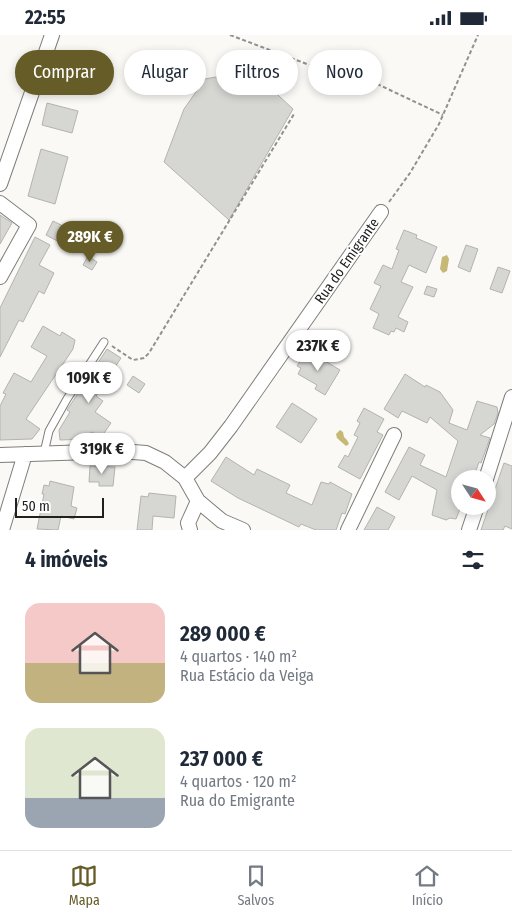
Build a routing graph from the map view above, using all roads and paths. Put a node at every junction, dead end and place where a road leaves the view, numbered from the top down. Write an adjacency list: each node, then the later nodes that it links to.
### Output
1 (52, 35): 6 (street)
2 (230, 35): 5 (path)
3 (478, 35): 5 (path)
4 (294, 114): 10 (path)
5 (442, 115): 8 (path)
6 (0, 184)
7 (0, 203): 9 (street)
8 (381, 212): 17 (street, Rua do Emigrante)
9 (0, 277)
10 (104, 341): 13 (lane)
11 (512, 397): 16 (street)
12 (394, 435): 23 (street)
13 (44, 453): 14 (street); 17 (street)
14 (25, 454): 15 (street); 20 (street)
15 (0, 455)
16 (489, 470)
17 (186, 477): 18 (street)
18 (198, 501): 21 (street); 22 (street)
19 (474, 515): 24 (street)
20 (2, 530)
21 (190, 530)
22 (243, 530)
23 (348, 530)
24 (469, 530)

